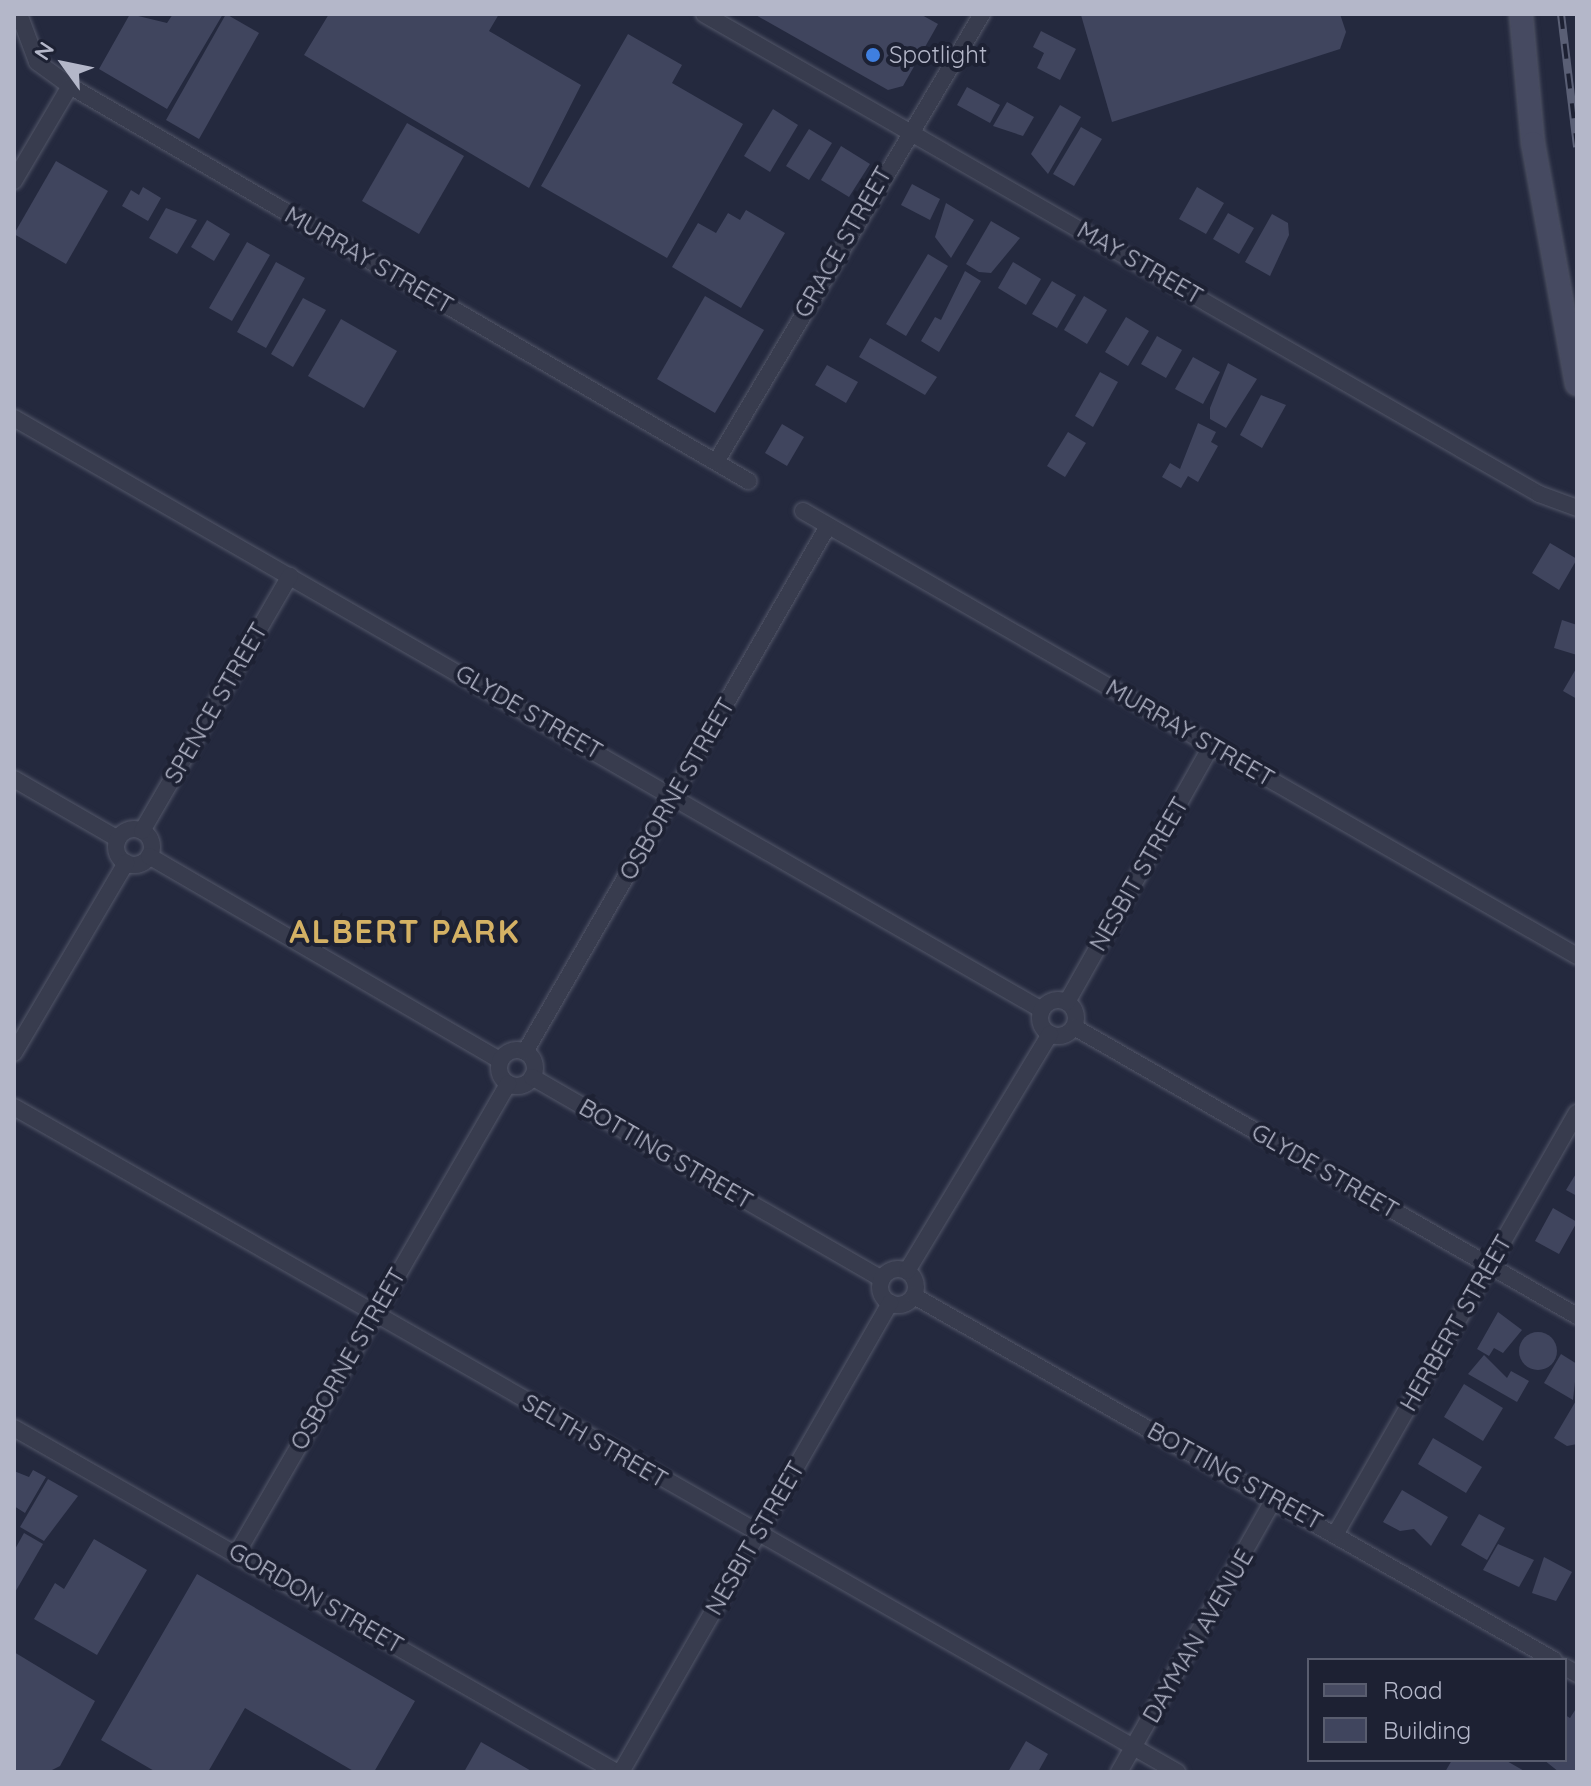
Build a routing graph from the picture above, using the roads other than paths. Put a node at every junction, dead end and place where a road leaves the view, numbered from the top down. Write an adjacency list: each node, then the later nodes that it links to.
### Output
1 (19, 14): 5 (street, MURRAY STREET)
2 (704, 14): 6 (street, MAY STREET)
3 (1521, 14): 8 (main road)
4 (976, 18): 6 (street, GRACE STREET)
5 (70, 86): 7 (street); 10 (street, MURRAY STREET)
6 (908, 130): 10 (street, GRACE STREET); 12 (street, MAY STREET)
7 (14, 181)
8 (1577, 384)
9 (14, 418): 15 (street, GLYDE STREET)
10 (716, 462): 11 (street, MURRAY STREET)
11 (748, 481)
12 (1577, 508)
13 (803, 511): 14 (street, MURRAY STREET)
14 (828, 526): 16 (street, MURRAY STREET); 18 (street, OSBORNE STREET)
15 (290, 576): 18 (street, GLYDE STREET); 19 (street, SPENCE STREET)
16 (1211, 746): 23 (street, MURRAY STREET); 24 (street, NESBIT STREET)
17 (14, 779): 20 (street)
18 (674, 795): 25 (street, GLYDE STREET); 28 (street, OSBORNE STREET)
19 (142, 831): 20 (street); 21 (street)
20 (118, 839): 22 (street)
21 (149, 856): 22 (street); 30 (street)
22 (126, 863): 29 (street)
23 (1577, 956)
24 (1067, 1002): 25 (street); 26 (street)
25 (1042, 1010): 27 (street)
26 (1074, 1027): 27 (street); 35 (street, GLYDE STREET)
27 (1050, 1034): 36 (street)
28 (525, 1052): 30 (street); 31 (street)
29 (14, 1053)
30 (500, 1060): 32 (street)
31 (532, 1077): 32 (street); 37 (street, BOTTING STREET)
32 (508, 1084): 40 (street, OSBORNE STREET)
33 (14, 1107): 40 (street, SELTH STREET)
34 (1577, 1113): 35 (street, HERBERT STREET)
35 (1489, 1265): 41 (street, GLYDE STREET); 44 (street, HERBERT STREET)
36 (907, 1271): 37 (street); 38 (street)
37 (882, 1279): 39 (street)
38 (914, 1296): 39 (street); 43 (street, BOTTING STREET)
39 (890, 1303): 45 (street, NESBIT STREET)
40 (373, 1314): 45 (street, SELTH STREET); 46 (street, OSBORNE STREET)
41 (1577, 1316)
42 (14, 1428): 46 (street, GORDON STREET)
43 (1274, 1499): 44 (street, BOTTING STREET); 48 (street, DAYMAN AVENUE)
44 (1336, 1533): 47 (street, BOTTING STREET)
45 (757, 1535): 48 (street, SELTH STREET); 49 (street, NESBIT STREET)
46 (237, 1553): 49 (street, GORDON STREET)
47 (1551, 1658)
48 (1134, 1747): 50 (street, DAYMAN AVENUE); 51 (street, SELTH STREET)
49 (619, 1772)
50 (1119, 1772)
51 (1177, 1772)

